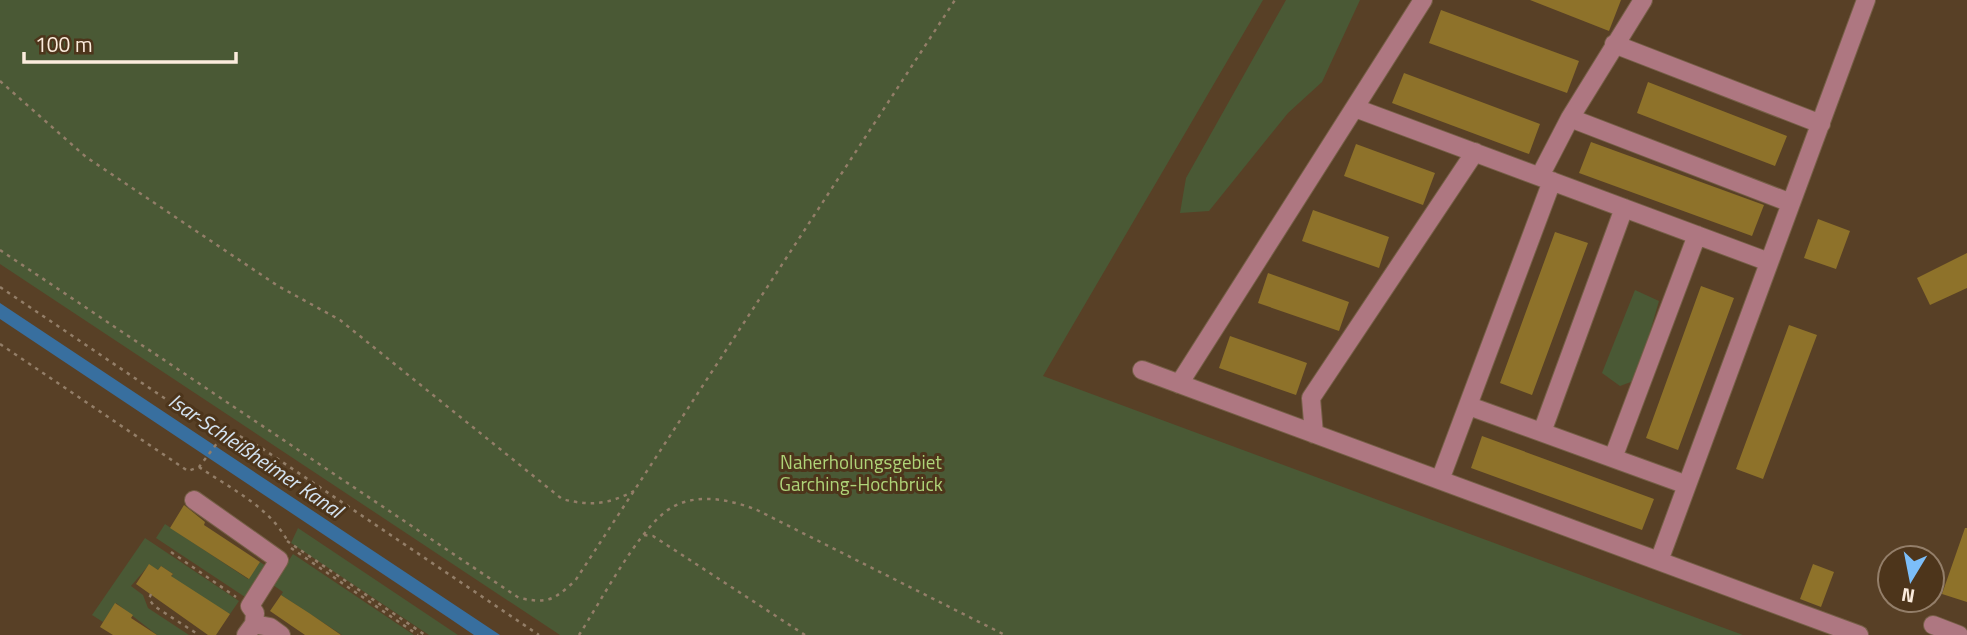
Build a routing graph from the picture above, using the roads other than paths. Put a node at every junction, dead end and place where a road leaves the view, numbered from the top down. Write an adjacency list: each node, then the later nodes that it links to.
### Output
1 (1423, 0): 5 (street)
2 (1643, 0): 4 (street)
3 (1866, 0): 7 (street)
4 (1614, 44): 6 (street); 7 (street)
5 (1355, 108): 8 (street); 15 (street)
6 (1570, 118): 9 (street); 10 (street)
7 (1821, 124): 10 (street)
8 (1475, 152): 9 (street); 18 (street)
9 (1546, 179): 11 (street); 16 (street)
10 (1791, 203): 13 (street)
11 (1624, 208): 12 (street); 17 (street)
12 (1697, 235): 13 (street); 19 (street)
13 (1769, 262): 21 (street)
14 (1142, 370): 15 (street)
15 (1179, 384): 18 (street)
16 (1469, 406): 17 (street); 20 (street)
17 (1542, 432): 19 (street)
18 (1314, 434): 20 (street)
19 (1613, 458): 21 (street)
20 (1440, 480): 23 (street)
21 (1687, 485): 23 (street)
22 (194, 500): 24 (street)
23 (1658, 561): 27 (street)
24 (250, 622): 26 (street)
25 (1933, 625): 28 (street)
26 (281, 635)
27 (1859, 635)
28 (1959, 635)

